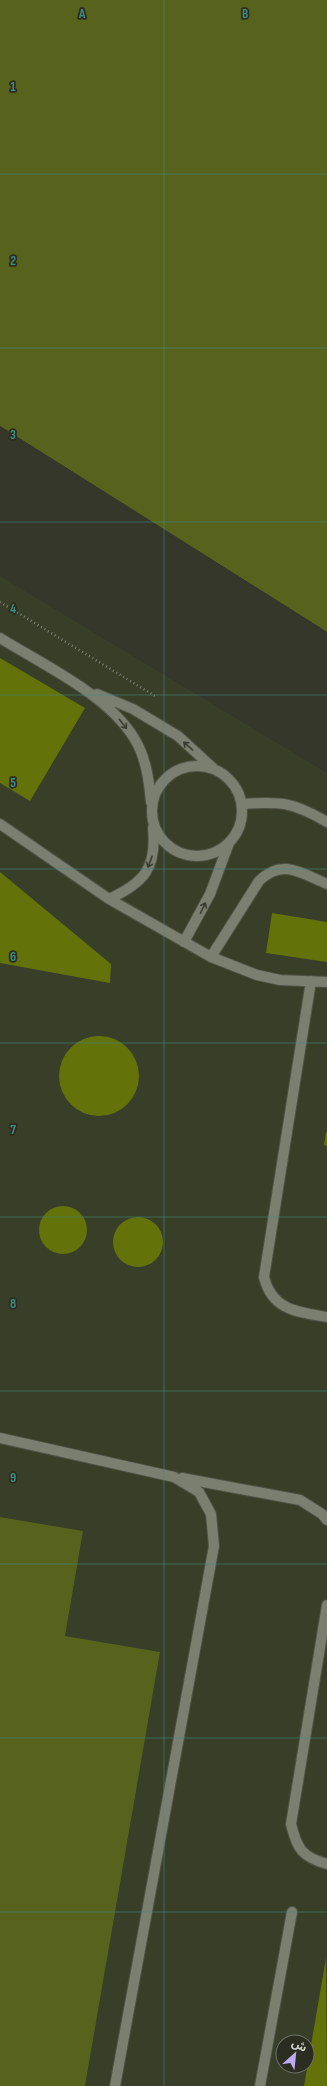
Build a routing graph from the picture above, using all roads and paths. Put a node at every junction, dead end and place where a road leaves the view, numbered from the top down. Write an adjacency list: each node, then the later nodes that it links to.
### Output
1 (0, 602): 4 (path)
2 (0, 638): 3 (lane)
3 (83, 689): 5 (lane, one-way to 3); 7 (lane, one-way to 7)
4 (155, 696)
5 (218, 771): 6 (lane); 7 (lane)
6 (242, 804): 8 (lane); 11 (lane)
7 (152, 805): 10 (lane)
8 (327, 822)
9 (0, 824): 13 (lane)
10 (153, 824): 11 (lane); 13 (lane, one-way to 13)
11 (229, 843): 14 (lane, one-way to 11)
12 (327, 884): 15 (lane)
13 (109, 899): 14 (lane)
14 (184, 942): 15 (lane)
15 (211, 957): 16 (lane)
16 (311, 981): 17 (lane); 18 (lane)
17 (327, 982)
18 (327, 1317)
19 (0, 1438): 20 (lane)
20 (174, 1477): 21 (lane); 25 (lane)
21 (327, 1520)
22 (327, 1605): 23 (lane)
23 (327, 1864)
24 (292, 1912): 26 (lane)
25 (115, 2086)
26 (260, 2086)

